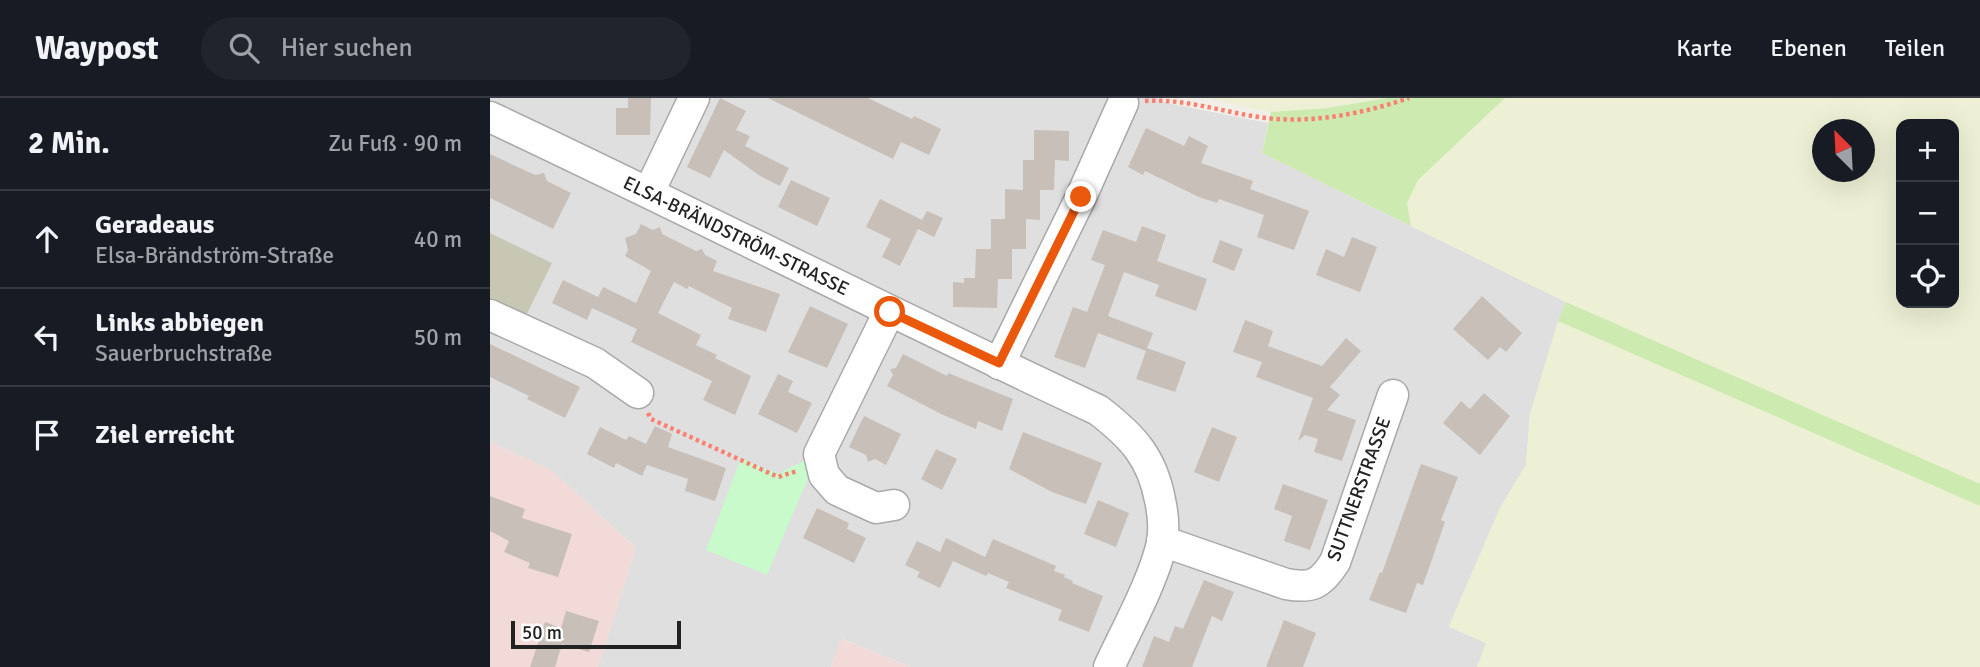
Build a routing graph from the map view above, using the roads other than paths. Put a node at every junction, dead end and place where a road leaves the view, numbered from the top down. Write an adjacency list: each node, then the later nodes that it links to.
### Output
1 (694, 98): 4 (street)
2 (1123, 103): 7 (street)
3 (490, 117): 4 (street, ELSA-BRÄNDSTRÖM-STRASSE)
4 (649, 192): 5 (street, ELSA-BRÄNDSTRÖM-STRASSE)
5 (890, 312): 7 (street, ELSA-BRÄNDSTRÖM-STRASSE); 10 (street)
6 (490, 315): 8 (street)
7 (999, 363): 11 (street, ELSA-BRÄNDSTRÖM-STRASSE)
8 (638, 393)
9 (1393, 395): 11 (street, SUTTNERSTRASSE)
10 (894, 505)
11 (1162, 541): 12 (street, ELSA-BRÄNDSTRÖM-STRASSE)
12 (1109, 667)

